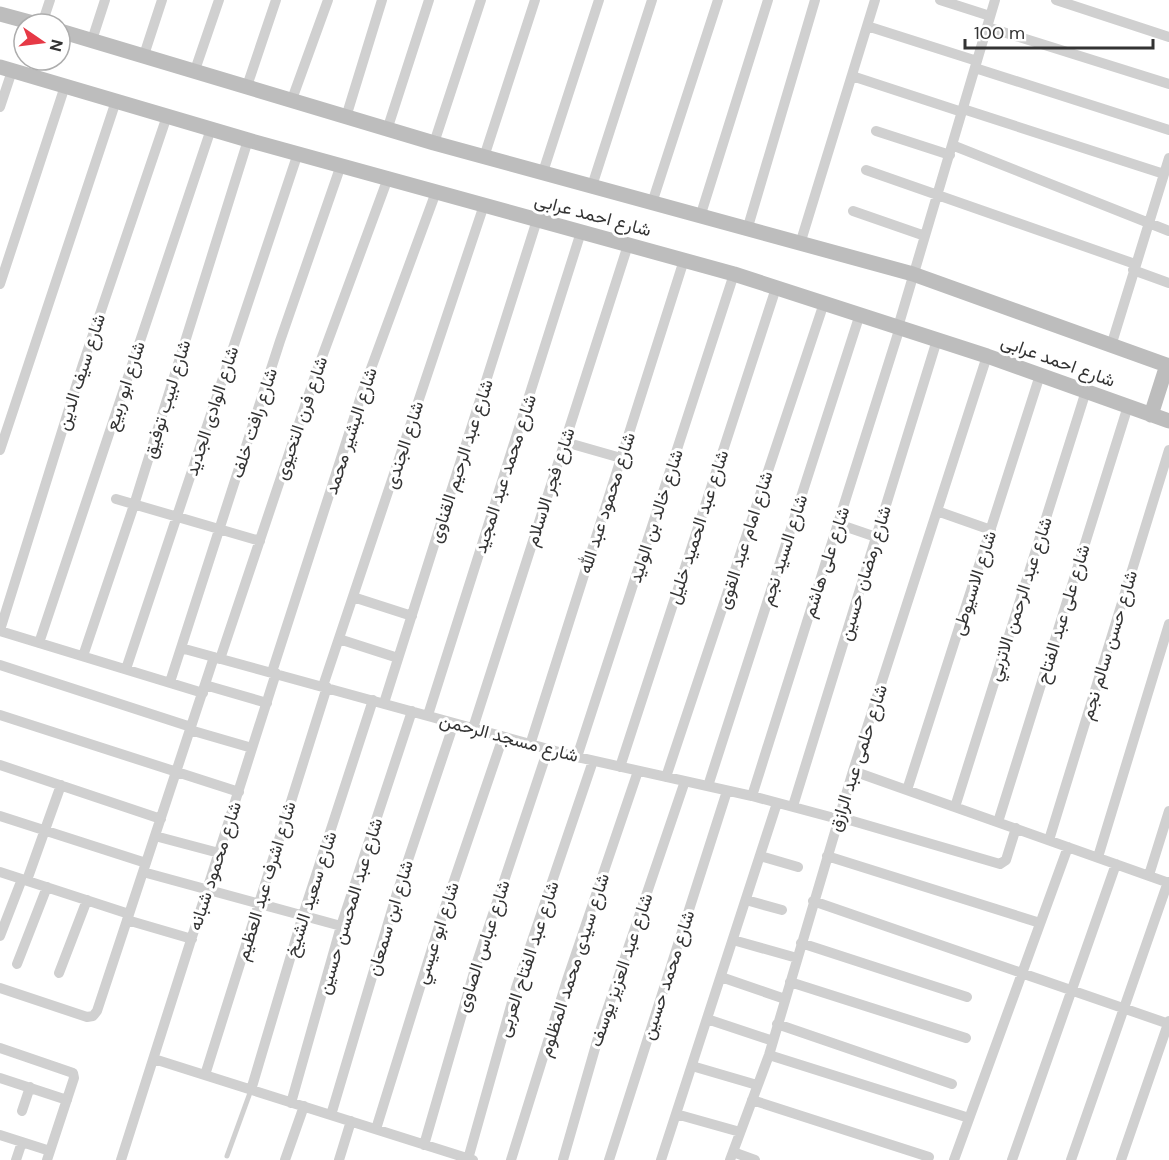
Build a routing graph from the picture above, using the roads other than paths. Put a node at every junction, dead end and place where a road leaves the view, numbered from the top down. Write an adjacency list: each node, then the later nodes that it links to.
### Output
1 (105, 0): 23 (street)
2 (162, 0): 24 (street)
3 (219, 0): 27 (street)
4 (276, 0): 31 (street)
5 (328, 0): 33 (street)
6 (382, 0): 37 (street)
7 (429, 0): 39 (street)
8 (481, 0): 43 (street)
9 (535, 0): 46 (street)
10 (598, 0): 50 (street)
11 (652, 0): 53 (street)
12 (718, 0): 57 (street)
13 (768, 0): 60 (street)
14 (815, 0): 63 (street)
15 (875, 0): 20 (street)
16 (940, 0): 19 (street)
17 (995, 0): 19 (street, شارع على هاشم)
18 (1056, 0): 22 (street)
19 (989, 21): 25 (street, شارع على هاشم); 29 (street)
20 (867, 26): 25 (street); 28 (street)
21 (72, 34): 23 (street, شارع احمد عرابى)
22 (1169, 37)
23 (92, 40): 24 (street, شارع احمد عرابى)
24 (144, 55): 27 (street, شارع احمد عرابى)
25 (976, 65): 35 (street, شارع على هاشم); 40 (street)
26 (6, 69): 30 (street, شارع احمد عرابى); 34 (street)
27 (195, 70): 31 (street, شارع احمد عرابى)
28 (852, 76): 35 (street); 67 (street)
29 (1169, 84)
30 (65, 86): 32 (street, شارع احمد عرابى); 74 (street)
31 (247, 86): 33 (street, شارع احمد عرابى)
32 (116, 101): 36 (street, شارع احمد عرابى); 89 (street)
33 (291, 102): 37 (street, شارع احمد عرابى)
34 (0, 107)
35 (963, 110): 44 (street, شارع على هاشم); 51 (street)
36 (167, 116): 38 (street, شارع احمد عرابى); 104 (street, شارع سيف الدين)
37 (346, 117): 39 (street, شارع احمد عرابى)
38 (211, 129): 42 (street, شارع احمد عرابى); 106 (street, شارع ابو ربيع)
39 (387, 130): 43 (street, شارع احمد عرابى)
40 (1169, 130)
41 (876, 131): 44 (street)
42 (248, 140): 45 (street, شارع احمد عرابى); 93 (street, شارع لبيب توفيق)
43 (434, 144): 46 (street, شارع احمد عرابى)
44 (951, 150): 56 (street, شارع على هاشم); 62 (street)
45 (298, 153): 48 (street, شارع احمد عرابى); 95 (street, شارع الوادى الجديد)
46 (484, 158): 50 (street, شارع احمد عرابى)
47 (1169, 158): 51 (street)
48 (341, 165): 52 (street, شارع احمد عرابى); 97 (street, شارع رافت خلف)
49 (866, 170): 56 (street)
50 (543, 172): 53 (street, شارع احمد عرابى)
51 (1166, 172): 55 (street)
52 (388, 178): 54 (street, شارع احمد عرابى); 100 (street, شارع فرن التحيوى)
53 (592, 186): 57 (street, شارع احمد عرابى)
54 (436, 192): 58 (street, شارع احمد عرابى); 113 (street, شارع البشير محمد)
55 (1164, 193): 62 (street)
56 (938, 194): 66 (street, شارع على هاشم); 70 (street)
57 (652, 203): 60 (street, شارع احمد عرابى)
58 (484, 205): 61 (street, شارع احمد عرابى); 101 (street, شارع الجندى)
59 (853, 211): 66 (street)
60 (700, 217): 63 (street, شارع احمد عرابى)
61 (537, 220): 65 (street, شارع احمد عرابى); 102 (street, شارع عبد الرحيم القناوى)
62 (1148, 224): 64 (street); 70 (street)
63 (747, 230): 67 (street, شارع احمد عرابى)
64 (1169, 231)
65 (581, 232): 68 (street, شارع احمد عرابى); 121 (street, شارع محمد عبد المجيد)
66 (926, 236): 72 (street, شارع على هاشم)
67 (800, 244): 72 (street, شارع احمد عرابى)
68 (628, 245): 69 (street, شارع احمد عرابى); 88 (street, شارع فجر الاسلام)
69 (684, 260): 71 (street, شارع احمد عرابى); 91 (street, شارع محمود عبد الله)
70 (1134, 267): 73 (street); 80 (street)
71 (734, 274): 75 (street, شارع احمد عرابى); 129 (street, شارع خالد بن الوليد)
72 (913, 274): 78 (street, شارع على هاشم); 80 (street, شارع احمد عرابى)
73 (1169, 283)
74 (0, 284)
75 (776, 288): 76 (street, شارع احمد عرابى); 132 (street, شارع عبد الحميد خليل)
76 (824, 303): 77 (street, شارع احمد عرابى); 136 (street, شارع امام عبد القوى)
77 (860, 314): 78 (street, شارع احمد عرابى); 139 (street, شارع السيد نجم)
78 (899, 327): 79 (street, شارع احمد عرابى); 96 (street, شارع على هاشم)
79 (937, 340): 81 (street, شارع احمد عرابى); 99 (street, شارع رمضان حسين)
80 (1111, 346): 82 (street, شارع احمد عرابى)
81 (987, 356): 83 (street, شارع احمد عرابى); 94 (street, شارع حلمى عبد الرازق)
82 (1168, 366): 86 (street)
83 (1040, 375): 84 (street, شارع احمد عرابى); 98 (street, شارع الاسيوطى)
84 (1086, 391): 85 (street, شارع احمد عرابى); 146 (street, شارع عبد الرحمن الاتربي)
85 (1128, 406): 86 (street, شارع احمد عرابى); 151 (street, شارع على عبد الفتاح)
86 (1151, 415): 87 (street, شارع احمد عرابى)
87 (1169, 421)
88 (564, 442): 91 (street); 124 (street, شارع فجر الاسلام)
89 (0, 450)
90 (1169, 450): 155 (street, شارع حسن سالم نجم)
91 (621, 458): 126 (street, شارع محمود عبد الله)
92 (116, 499): 93 (street)
93 (134, 505): 95 (street); 108 (street, شارع لبيب توفيق)
94 (937, 511): 98 (street); 134 (street, شارع حلمى عبد الرازق)
95 (176, 518): 97 (street); 112 (street, شارع الوادى الجديد)
96 (838, 524): 99 (street); 143 (street, شارع على هاشم)
97 (219, 530): 100 (street); 107 (street, شارع رافت خلف)
98 (991, 530): 140 (street, شارع الاسيوطى)
99 (876, 537): 145 (street, شارع رمضان حسين)
100 (260, 541): 109 (street, شارع فرن التحيوى)
101 (353, 597): 102 (street); 105 (street, شارع الجندى)
102 (412, 616): 110 (street, شارع عبد الرحيم القناوى)
103 (1169, 624): 160 (street)
104 (0, 631): 106 (street)
105 (339, 639): 110 (street); 115 (street, شارع الجندى)
106 (39, 643): 108 (street)
107 (181, 648): 109 (street, شارع مسجد الرحمن); 114 (street, شارع رافت خلف)
108 (83, 656): 112 (street)
109 (218, 658): 113 (street, شارع مسجد الرحمن); 116 (street, شارع فرن التحيوى)
110 (398, 658): 117 (street, شارع عبد الرحيم القناوى)
111 (0, 665): 123 (street)
112 (126, 669): 114 (street)
113 (274, 673): 115 (street, شارع مسجد الرحمن); 118 (street, شارع محمود شبانه)
114 (170, 682): 116 (street)
115 (325, 686): 117 (street, شارع مسجد الرحمن); 173 (street, شارع اشرف عبد العظيم)
116 (204, 689): 118 (street); 123 (street, شارع فرن التحيوى)
117 (379, 701): 119 (street, شارع مسجد الرحمن); 175 (street, شارع سعيد الشيخ)
118 (267, 703): 127 (street, شارع محمود شبانه)
119 (412, 711): 121 (street, شارع مسجد الرحمن); 178 (street, شارع عبد المحسن حسين)
120 (0, 715): 135 (street)
121 (428, 715): 122 (street, شارع مسجد الرحمن)
122 (454, 723): 124 (street, شارع مسجد الرحمن); 215 (street, شارع ابن سمعان)
123 (191, 728): 127 (street); 135 (street, شارع فرن التحيوى)
124 (473, 728): 125 (street, شارع مسجد الرحمن)
125 (503, 737): 126 (street, شارع مسجد الرحمن); 218 (street, شارع ابو عيسي)
126 (530, 745): 128 (street, شارع مسجد الرحمن)
127 (252, 748): 142 (street, شارع محمود شبانه)
128 (548, 750): 129 (street, شارع مسجد الرحمن); 222 (street, شارع عباس الصاوى)
129 (577, 757): 130 (street, شارع مسجد الرحمن)
130 (593, 761): 132 (street, شارع مسجد الرحمن); 227 (street, شارع عبد الفتاح العربى)
131 (0, 765): 138 (street)
132 (620, 767): 133 (street, شارع مسجد الرحمن)
133 (638, 771): 136 (street, شارع مسجد الرحمن); 232 (street, شارع سيدى محمد المظلوم)
134 (853, 771): 140 (street); 149 (street, شارع حلمى عبد الرازق)
135 (176, 773): 142 (street); 150 (street, شارع فرن التحيوى)
136 (666, 777): 137 (street, شارع مسجد الرحمن)
137 (685, 781): 139 (street, شارع مسجد الرحمن); 233 (street, شارع عبد العزيز يوسف)
138 (61, 785): 150 (street); 153 (street)
139 (708, 786): 141 (street, شارع مسجد الرحمن)
140 (907, 790): 146 (street)
141 (727, 791): 143 (street, شارع مسجد الرحمن); 234 (street, شارع محمد حسين)
142 (238, 792): 157 (street, شارع محمود شبانه)
143 (752, 796): 144 (street, شارع مسجد الرحمن)
144 (777, 803): 145 (street, شارع مسجد الرحمن); 158 (street)
145 (793, 807): 149 (street, شارع مسجد الرحمن)
146 (955, 807): 151 (street)
147 (1169, 811): 165 (street)
148 (0, 816): 153 (street)
149 (838, 818): 152 (street, شارع مسجد الرحمن); 159 (street, شارع حلمى عبد الرازق)
150 (161, 819): 154 (street, شارع فرن التحيوى)
151 (998, 822): 152 (street)
152 (1016, 828): 155 (street)
153 (45, 830): 162 (street); 166 (street)
154 (155, 836): 157 (street); 162 (street, شارع فرن التحيوى)
155 (1049, 840): 156 (street)
156 (1068, 847): 160 (street); 177 (street)
157 (219, 853): 169 (street, شارع محمود شبانه)
158 (760, 856): 163 (street); 171 (street)
159 (826, 856): 172 (street, شارع حلمى عبد الرازق); 177 (street)
160 (1098, 857): 161 (street)
161 (1116, 864): 165 (street); 190 (street)
162 (145, 867): 169 (street); 176 (street, شارع فرن التحيوى)
163 (798, 867)
164 (0, 872): 166 (street)
165 (1149, 875): 167 (street)
166 (24, 880): 168 (street); 179 (street)
167 (1169, 882): 193 (street)
168 (46, 887): 170 (street); 184 (street)
169 (208, 889): 173 (street); 180 (street, شارع محمود شبانه)
170 (87, 900): 176 (street); 185 (street)
171 (746, 900): 174 (street); 181 (street)
172 (813, 901): 182 (street, شارع حلمى عبد الرازق); 186 (street)
173 (260, 902): 175 (street); 203 (street, شارع اشرف عبد العظيم)
174 (782, 910)
175 (303, 915): 178 (street); 208 (street, شارع سعيد الشيخ)
176 (128, 917): 180 (street); 189 (street, شارع فرن التحيوى)
177 (1040, 923): 186 (street)
178 (341, 926): 211 (street, شارع عبد المحسن حسين)
179 (0, 936)
180 (192, 939): 201 (street, شارع محمود شبانه)
181 (733, 939): 183 (street); 187 (street)
182 (801, 943): 183 (street, شارع حلمى عبد الرازق); 191 (street)
183 (797, 958): 188 (street, شارع حلمى عبد الرازق)
184 (17, 964)
185 (59, 973)
186 (1022, 974): 190 (street); 216 (street)
187 (721, 977): 192 (street); 194 (street)
188 (790, 982): 192 (street, شارع حلمى عبد الرازق); 197 (street)
189 (0, 988)
190 (1071, 991): 193 (street); 238 (street)
191 (967, 997)
192 (785, 999): 196 (street, شارع حلمى عبد الرازق)
193 (1124, 1009): 195 (street); 239 (street)
194 (707, 1019): 198 (street); 202 (street)
195 (1169, 1023): 240 (street)
196 (777, 1024): 198 (street, شارع حلمى عبد الرازق); 205 (street)
197 (966, 1038)
198 (773, 1041): 200 (street, شارع حلمى عبد الرازق)
199 (0, 1048): 209 (street)
200 (769, 1055): 206 (street, شارع حلمى عبد الرازق); 216 (street)
201 (154, 1059): 203 (street); 229 (street, شارع محمود شبانه)
202 (692, 1066): 206 (street); 214 (street)
203 (206, 1075): 208 (street)
204 (0, 1078): 207 (street)
205 (952, 1084)
206 (758, 1085): 210 (street, شارع حلمى عبد الرازق)
207 (30, 1088): 209 (street); 213 (street)
208 (251, 1090): 211 (street); 224 (lane)
209 (67, 1100): 223 (street)
210 (752, 1100): 219 (street, شارع حلمى عبد الرازق); 226 (street)
211 (291, 1102): 212 (street)
212 (304, 1106): 215 (street); 230 (street)
213 (22, 1112)
214 (676, 1114): 219 (street); 235 (street)
215 (331, 1115): 217 (street)
216 (969, 1118): 237 (street)
217 (351, 1121): 218 (street); 231 (street)
218 (376, 1130): 222 (street)
219 (740, 1132): 225 (street, شارع حلمى عبد الرازق)
220 (0, 1134): 221 (street)
221 (22, 1142): 223 (street); 228 (street)
222 (424, 1145): 227 (street)
223 (49, 1156)
224 (227, 1156)
225 (731, 1156): 236 (street)
226 (929, 1157)
227 (470, 1159)
228 (16, 1160)
229 (121, 1160)
230 (285, 1160)
231 (339, 1160)
232 (511, 1160)
233 (563, 1160)
234 (609, 1160)
235 (661, 1160)
236 (755, 1160)
237 (954, 1160)
238 (1012, 1160)
239 (1071, 1160)
240 (1121, 1160)

